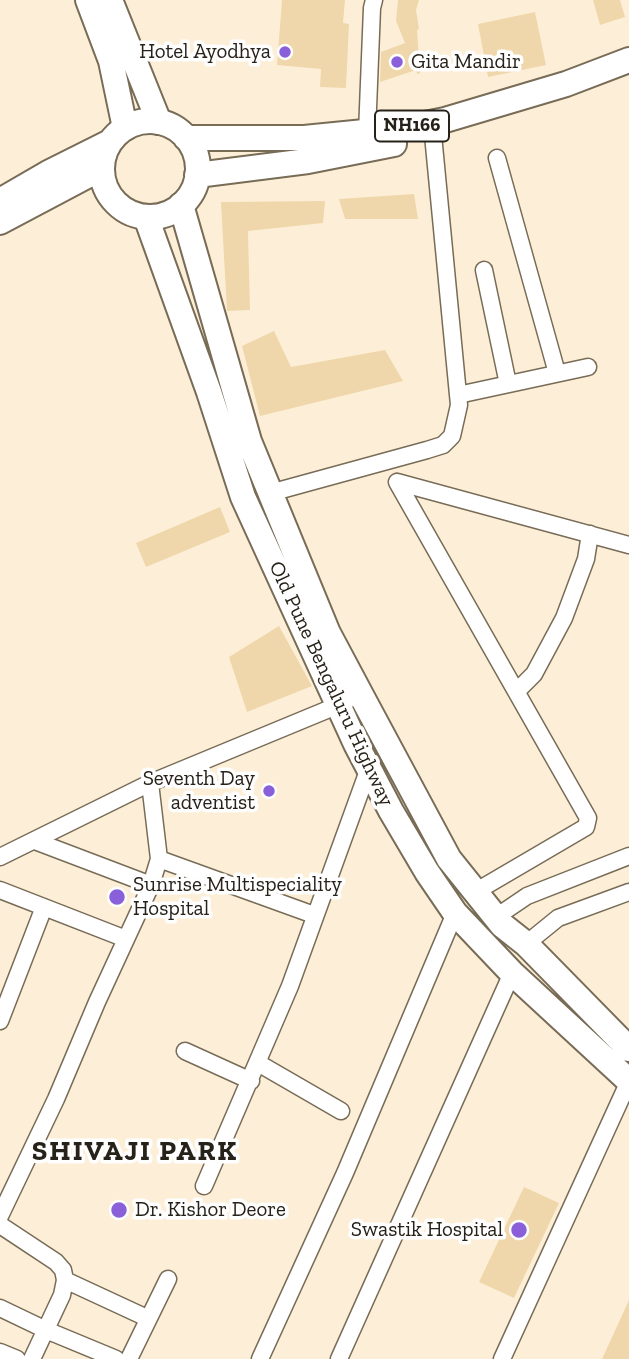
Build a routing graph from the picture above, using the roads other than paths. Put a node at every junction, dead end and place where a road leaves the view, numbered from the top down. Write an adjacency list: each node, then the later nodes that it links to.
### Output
1 (88, 0): 8 (main road)
2 (110, 0): 6 (main road)
3 (374, 0): 7 (street)
4 (629, 60): 7 (main road, NH166)
5 (629, 72): 9 (main road, NH166)
6 (159, 122): 8 (main road); 10 (main road)
7 (367, 133): 10 (main road, NH166)
8 (117, 135): 12 (main road); 14 (main road)
9 (433, 135): 13 (main road, NH166); 22 (street)
10 (186, 138): 13 (main road)
11 (497, 158): 20 (street)
12 (102, 168): 16 (main road); 17 (main road)
13 (198, 175): 15 (main road)
14 (0, 201)
15 (181, 205): 16 (main road); 23 (main road, Old Pune Bengaluru Highway)
16 (146, 217): 27 (main road, Old Pune Bengaluru Highway)
17 (0, 222)
18 (484, 270): 21 (street)
19 (588, 367): 20 (street)
20 (557, 373): 21 (street)
21 (508, 384): 22 (street)
22 (458, 395): 23 (street)
23 (270, 493): 27 (main road, Old Pune Bengaluru Highway)
24 (590, 534): 25 (street); 26 (street); 26 (street)
25 (629, 545)
26 (517, 691): 36 (street)
27 (350, 700): 28 (main road, Old Pune Bengaluru Highway); 29 (street); 36 (main road, Old Pune Bengaluru Highway)
28 (369, 768): 39 (main road, Old Pune Bengaluru Highway); 40 (street)
29 (150, 783): 30 (street); 33 (street)
30 (35, 841): 32 (street); 34 (street)
31 (629, 856): 41 (street)
32 (0, 857)
33 (159, 859): 34 (street); 40 (street)
34 (151, 885): 42 (street)
35 (0, 890): 38 (street)
36 (475, 892): 41 (main road, Old Pune Bengaluru Highway)
37 (629, 892): 43 (street)
38 (44, 907): 42 (street); 45 (street)
39 (455, 913): 44 (main road, Old Pune Bengaluru Highway); 65 (street)
40 (314, 915): 48 (street)
41 (496, 917): 43 (main road, Old Pune Bengaluru Highway)
42 (126, 939): 53 (street)
43 (526, 944): 46 (main road, Old Pune Bengaluru Highway)
44 (512, 973): 50 (main road, Old Pune Bengaluru Highway); 66 (street)
45 (0, 1021)
46 (629, 1049)
47 (185, 1051): 49 (street)
48 (258, 1063): 49 (street); 51 (street)
49 (251, 1081): 52 (street)
50 (629, 1081): 67 (street)
51 (341, 1111)
52 (204, 1186)
53 (0, 1216)
54 (0, 1225): 56 (street)
55 (167, 1279): 58 (street)
56 (65, 1280): 58 (street); 59 (street)
57 (0, 1308): 59 (street)
58 (148, 1318): 64 (street)
59 (46, 1330): 62 (street); 63 (street)
60 (0, 1352): 61 (street)
61 (17, 1359)
62 (32, 1359)
63 (116, 1359)
64 (130, 1359)
65 (260, 1359)
66 (339, 1359)
67 (502, 1359)

